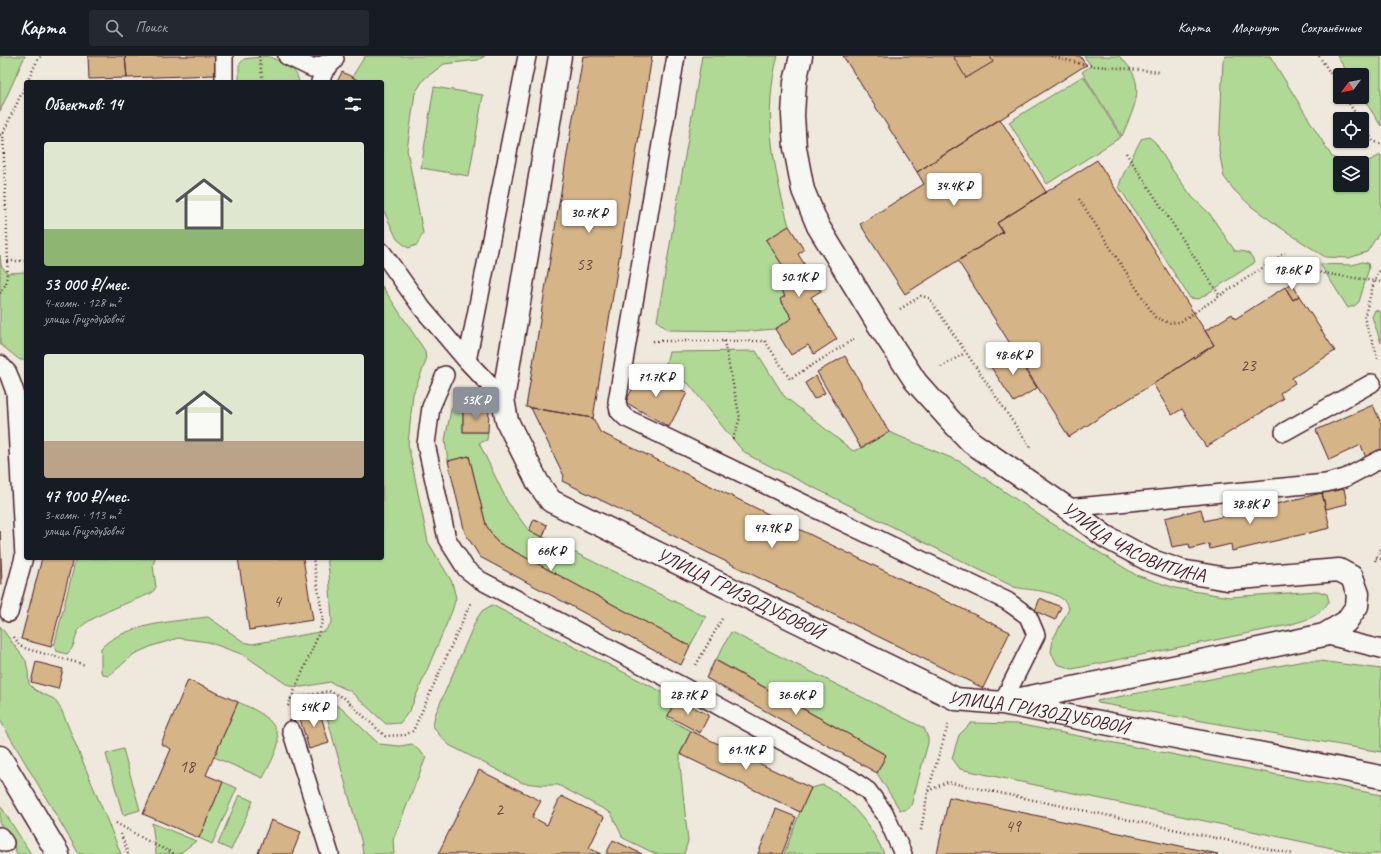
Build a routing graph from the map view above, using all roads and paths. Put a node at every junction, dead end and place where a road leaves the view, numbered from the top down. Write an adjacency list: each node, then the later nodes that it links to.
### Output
1 (41, 56): 14 (path)
2 (224, 56): 15 (lane)
3 (259, 56): 16 (path)
4 (287, 56): 11 (lane)
5 (527, 56): 38 (lane)
6 (560, 56): 42 (street, УЛИЦА ГРИЗОДУБОВОЙ)
7 (676, 56): 46 (lane)
8 (801, 56): 34 (street, УЛИЦА ЧАСОВИТИНА)
9 (1051, 56): 12 (path)
10 (1320, 56): 13 (path)
11 (336, 58): 17 (lane)
12 (1161, 72)
13 (1333, 77)
14 (28, 80)
15 (224, 80)
16 (263, 80)
17 (321, 80)
18 (24, 89): 19 (path)
19 (1, 134): 26 (path)
20 (1369, 134): 21 (path)
21 (1381, 144)
22 (1126, 153): 33 (path)
23 (1079, 199): 33 (path)
24 (1285, 253): 33 (path)
25 (384, 255): 38 (lane)
26 (8, 261): 27 (path); 32 (path)
27 (24, 261)
28 (1381, 268): 30 (path)
29 (1316, 272): 30 (path)
30 (1374, 282): 31 (path); 41 (path)
31 (1381, 282)
32 (0, 293)
33 (1220, 296)
34 (878, 324): 44 (path); 47 (street, УЛИЦА ЧАСОВИТИНА)
35 (663, 341): 36 (path)
36 (724, 341): 37 (path); 46 (path)
37 (838, 349)
38 (467, 361): 42 (lane)
39 (0, 364): 52 (lane)
40 (445, 375): 73 (lane)
41 (1372, 383): 43 (lane)
42 (503, 399): 51 (street, УЛИЦА ГРИЗОДУБОВОЙ)
43 (1284, 432)
44 (1032, 450)
45 (1381, 459): 47 (lane)
46 (723, 466): 60 (lane)
47 (1067, 508): 54 (street, УЛИЦА ЧАСОВИТИНА)
48 (1376, 558): 49 (path)
49 (1381, 559)
50 (313, 560): 58 (path)
51 (737, 592): 56 (path); 59 (street, УЛИЦА ГРИЗОДУБОВОЙ)
52 (9, 613): 57 (path)
53 (459, 629): 58 (path)
54 (1324, 635): 55 (lane); 60 (street, УЛИЦА ЧАСОВИТИНА)
55 (1381, 649)
56 (704, 652)
57 (86, 665)
58 (290, 699): 61 (path)
59 (956, 699): 60 (street, УЛИЦА ГРИЗОДУБОВОЙ); 65 (path)
60 (1002, 703): 64 (street, УЛИЦА ГРИЗОДУБОВОЙ)
61 (287, 707)
62 (291, 730): 72 (lane)
63 (0, 757): 69 (street)
64 (1381, 777)
65 (928, 791): 67 (path); 74 (path)
66 (116, 824): 71 (path)
67 (920, 833)
68 (121, 834): 70 (path)
69 (58, 854)
70 (128, 854)
71 (175, 854)
72 (330, 854)
73 (902, 854)
74 (1293, 854)

